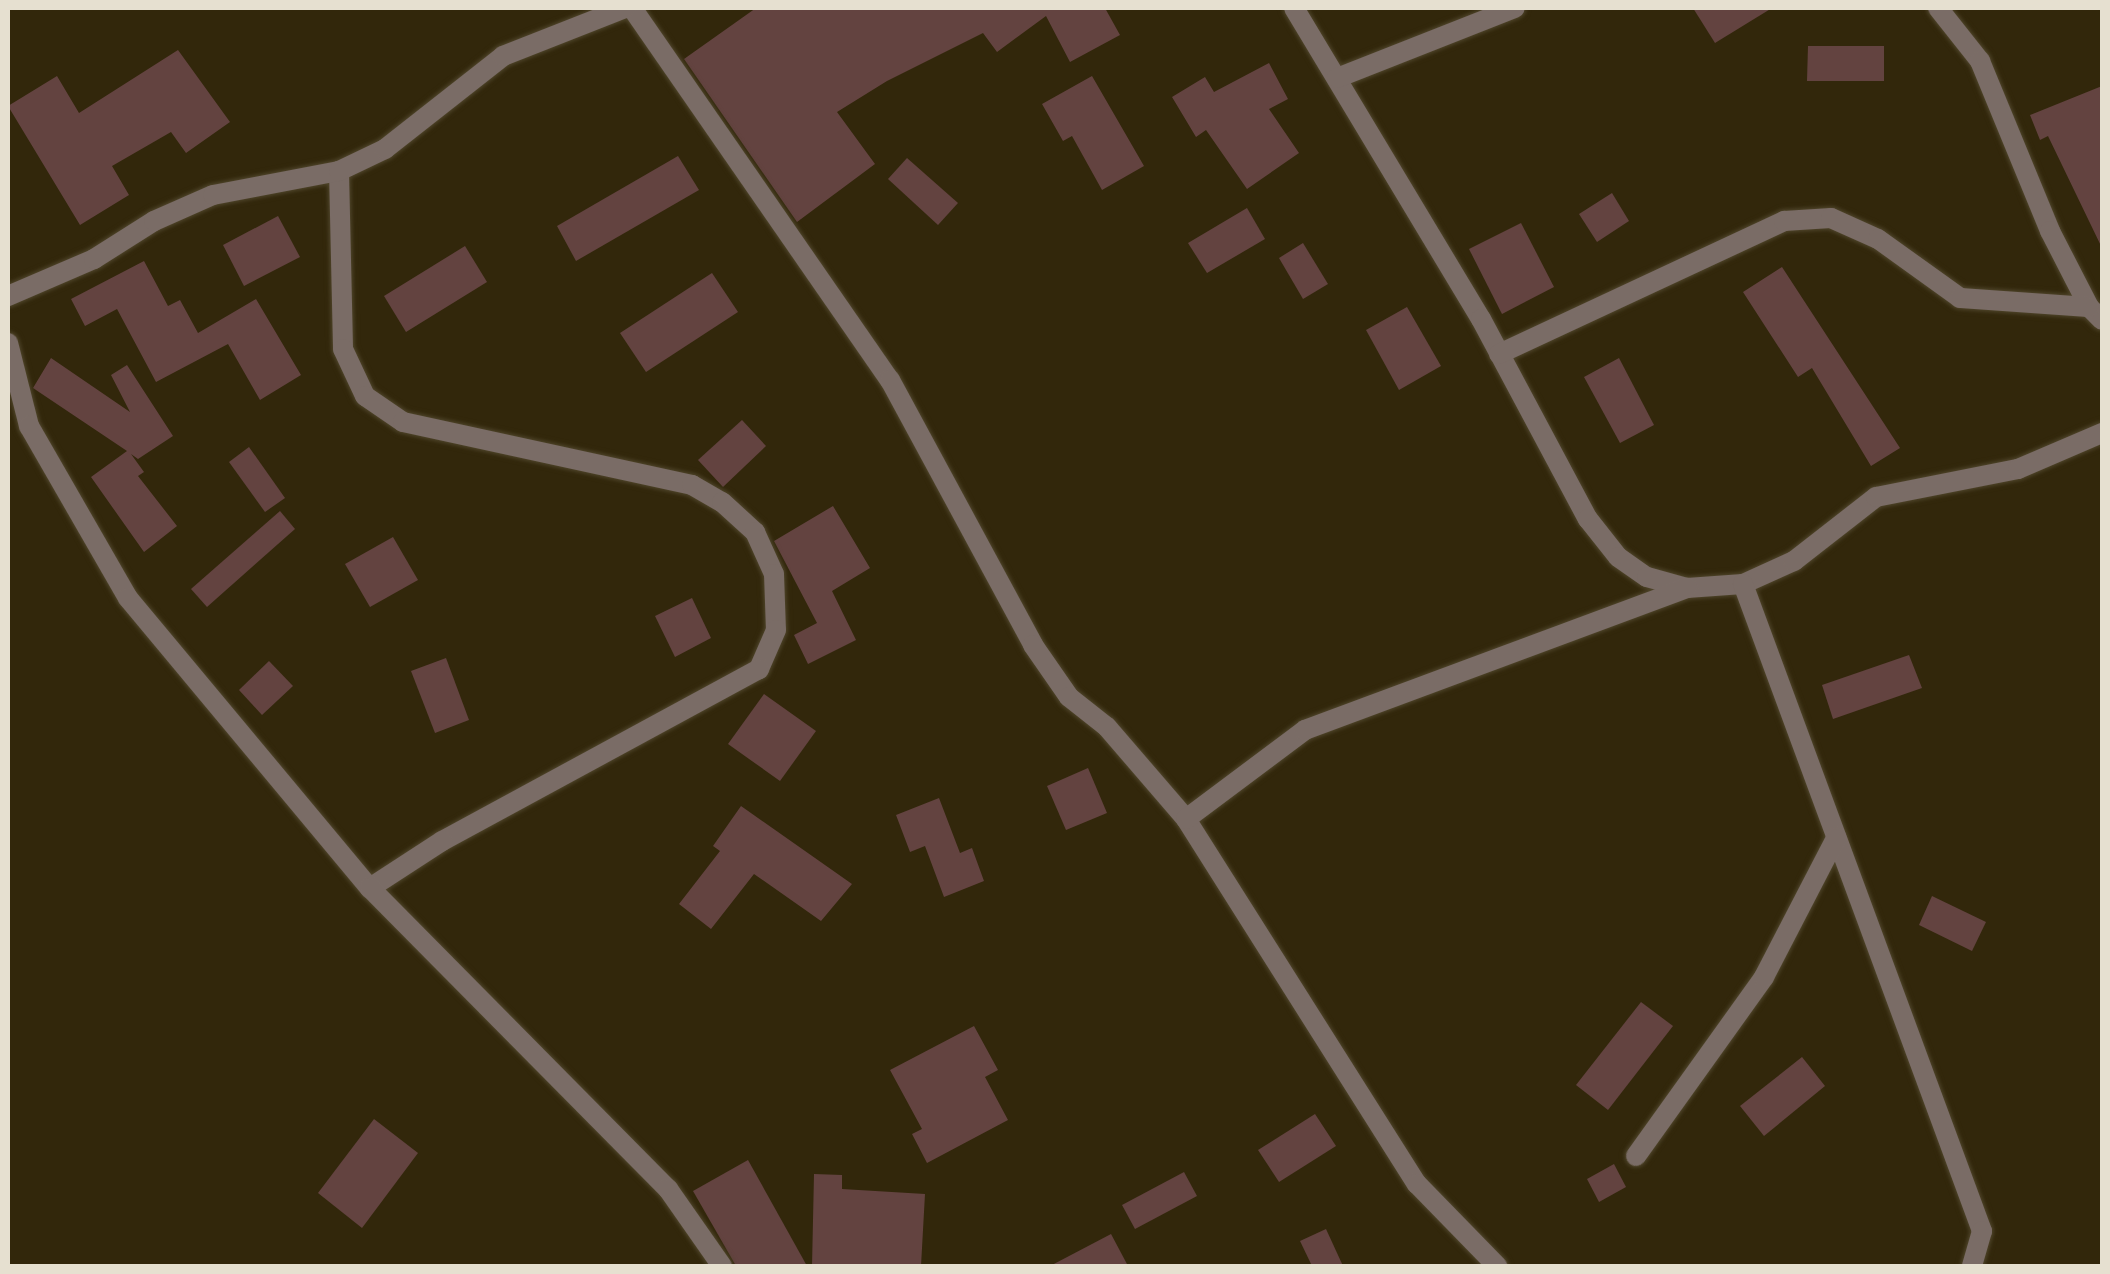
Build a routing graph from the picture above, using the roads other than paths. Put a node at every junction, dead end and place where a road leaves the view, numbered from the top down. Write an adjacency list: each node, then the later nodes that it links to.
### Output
1 (628, 8): 6 (street); 14 (street)
2 (1294, 8): 5 (street)
3 (1514, 8): 5 (street)
4 (1938, 8): 8 (street)
5 (1336, 78): 10 (street)
6 (340, 171): 7 (street); 16 (street)
7 (8, 296)
8 (2096, 314): 10 (street)
9 (8, 343): 16 (street)
10 (1499, 354): 13 (street)
11 (2102, 433): 12 (street)
12 (1743, 584): 13 (street); 15 (street)
13 (1687, 588): 14 (street)
14 (1186, 818): 19 (street)
15 (1836, 838): 17 (street); 20 (street)
16 (370, 888): 18 (street)
17 (1636, 1156)
18 (722, 1266)
19 (1496, 1266)
20 (1972, 1266)

